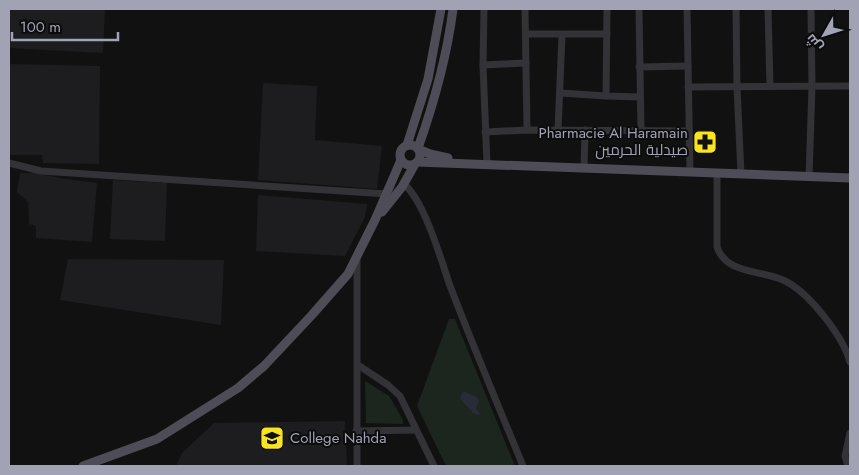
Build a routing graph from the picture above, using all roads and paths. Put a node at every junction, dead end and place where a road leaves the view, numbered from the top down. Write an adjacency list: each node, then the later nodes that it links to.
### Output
1 (441, 9): 32 (main road)
2 (453, 9): 33 (main road)
3 (484, 9): 14 (street)
4 (525, 9): 11 (street)
5 (607, 9): 12 (street)
6 (639, 9): 17 (street)
7 (687, 9): 16 (street)
8 (736, 9): 22 (street)
9 (768, 9): 18 (street)
10 (811, 9): 19 (street)
11 (526, 34): 13 (street); 15 (street)
12 (607, 34): 13 (street); 24 (street)
13 (562, 35): 23 (street)
14 (483, 64): 15 (street); 31 (street)
15 (526, 64): 26 (street)
16 (688, 66): 17 (street); 21 (street)
17 (639, 67): 25 (street)
18 (770, 86): 19 (street); 22 (street)
19 (812, 86): 20 (street); 43 (street)
20 (850, 86)
21 (688, 87): 22 (street); 30 (street)
22 (737, 87): 42 (street)
23 (561, 93): 24 (street); 27 (street)
24 (606, 96): 25 (street)
25 (640, 96): 29 (street)
26 (527, 130): 27 (street); 31 (street)
27 (558, 130): 28 (street)
28 (585, 130): 29 (street); 39 (street)
29 (641, 130): 30 (street)
30 (689, 131): 40 (street)
31 (485, 132): 38 (street)
32 (407, 145): 33 (main road); 34 (main road)
33 (418, 149): 36 (main road); 37 (main road)
34 (401, 160): 36 (main road); 46 (main road)
35 (9, 163): 46 (street)
36 (416, 163): 37 (main road); 45 (main road)
37 (472, 164): 38 (main road)
38 (487, 164): 39 (main road)
39 (584, 169): 40 (main road)
40 (690, 172): 41 (main road)
41 (717, 173): 42 (main road); 49 (street)
42 (741, 174): 43 (main road)
43 (808, 177): 44 (main road)
44 (850, 178)
45 (404, 184): 47 (main road); 57 (street)
46 (387, 194): 47 (main road)
47 (375, 220): 48 (main road)
48 (357, 258): 50 (street); 54 (main road)
49 (850, 362)
50 (358, 365): 51 (street); 52 (street)
51 (416, 430): 52 (street); 56 (street)
52 (356, 431): 55 (street)
53 (850, 433): 58 (street)
54 (83, 466)
55 (357, 466)
56 (434, 466)
57 (523, 466)
58 (848, 466)

